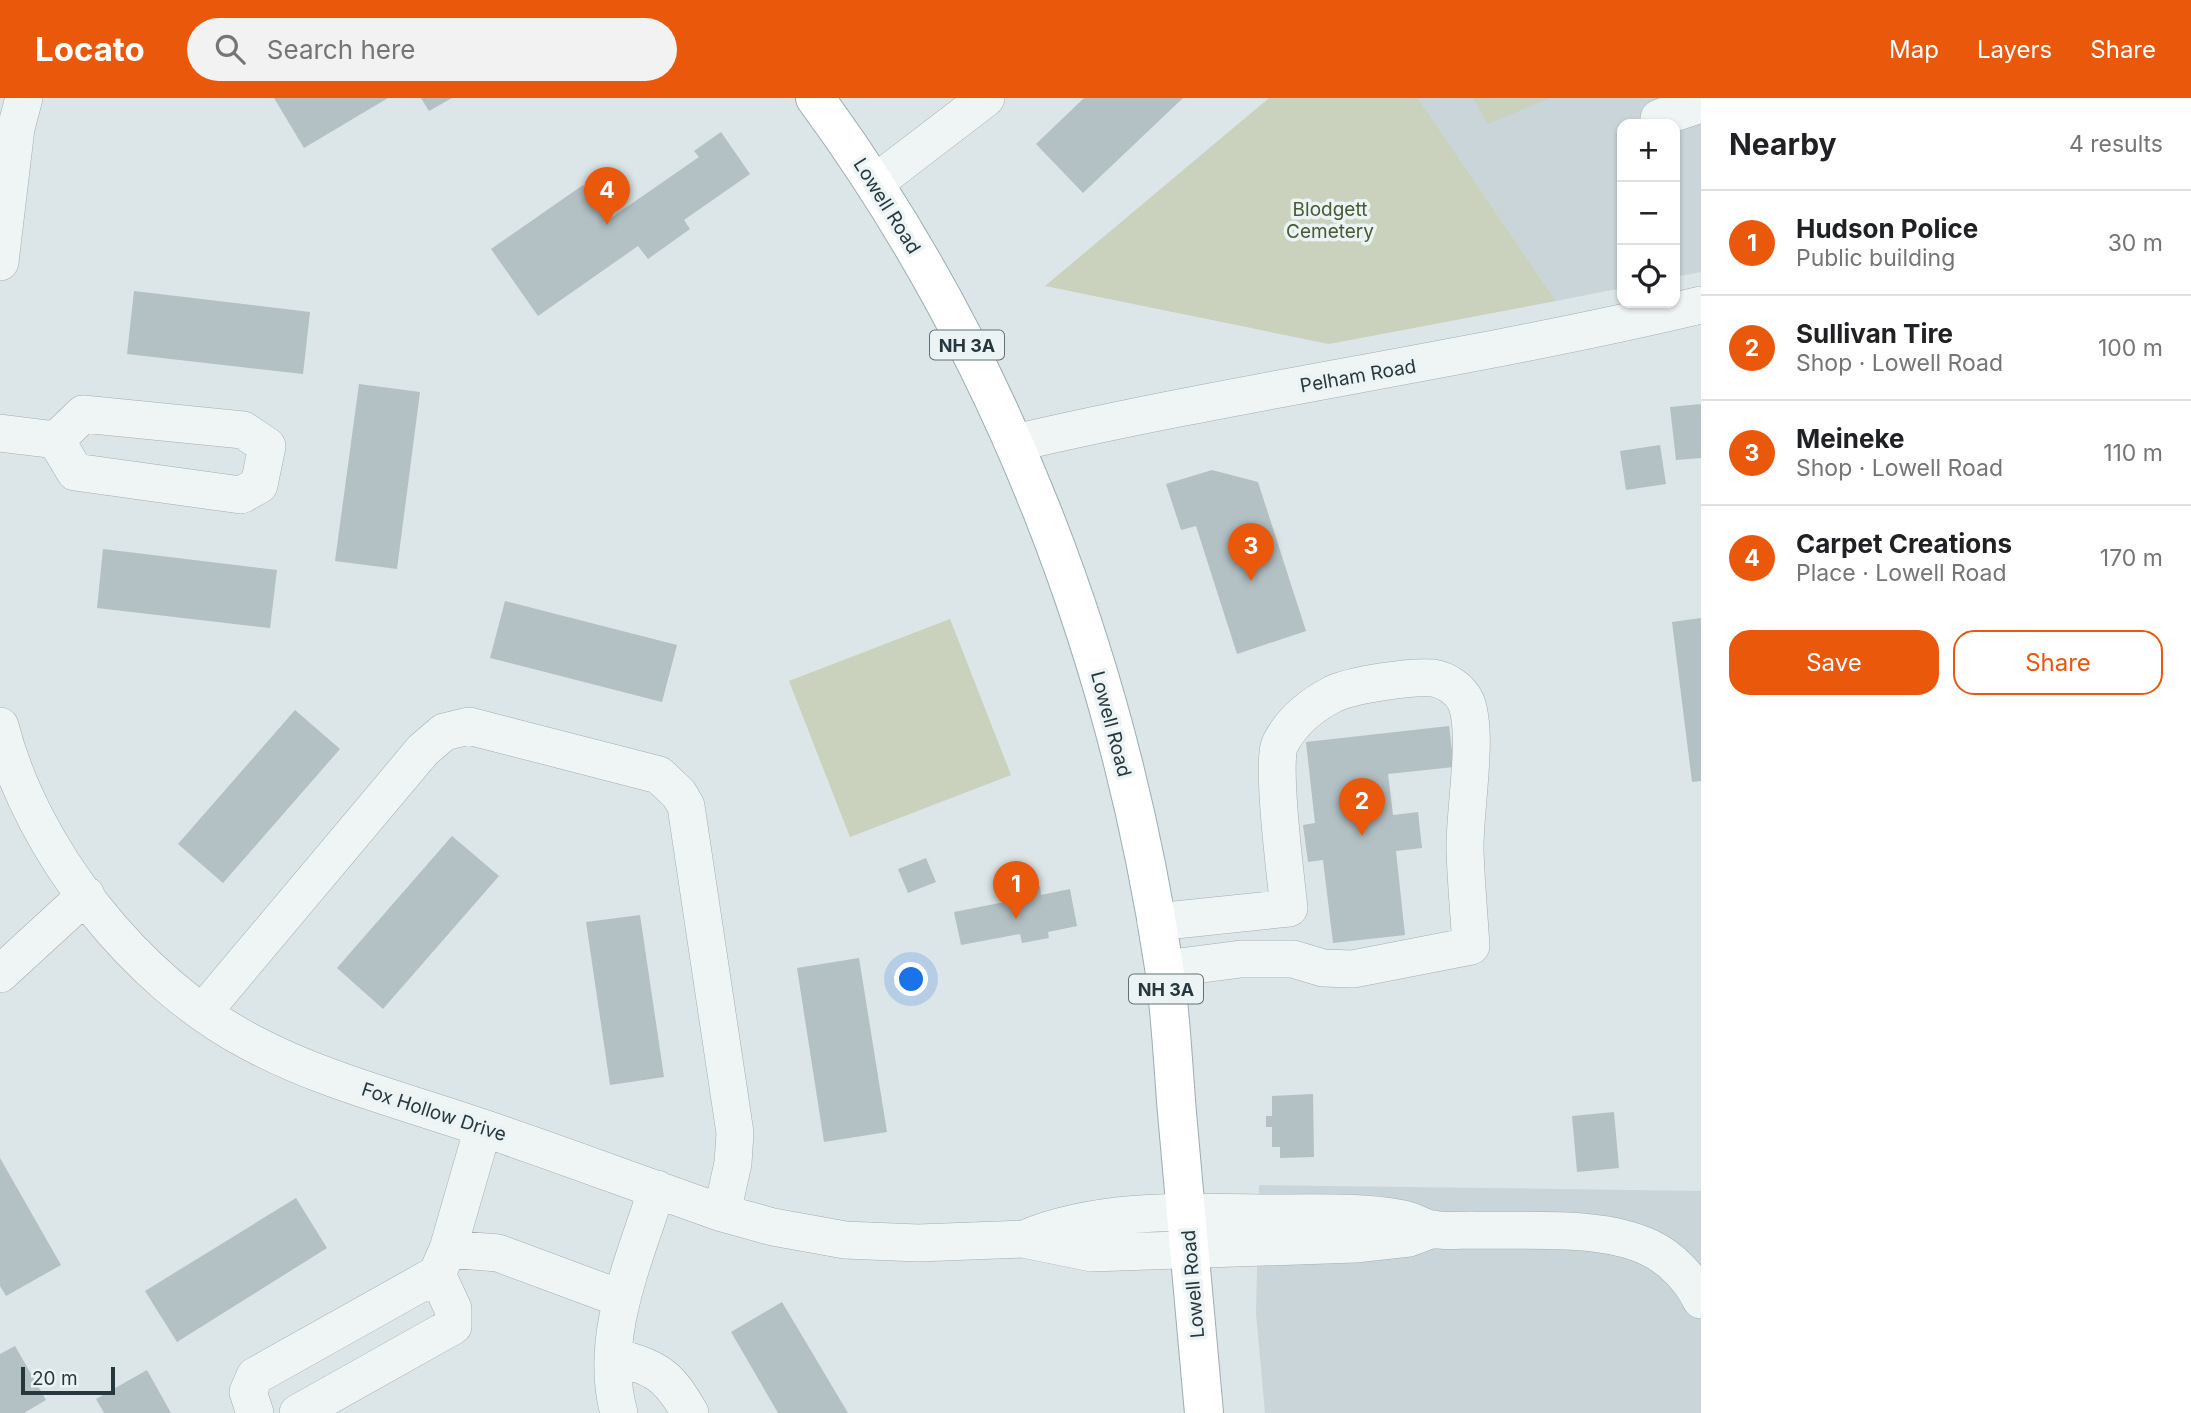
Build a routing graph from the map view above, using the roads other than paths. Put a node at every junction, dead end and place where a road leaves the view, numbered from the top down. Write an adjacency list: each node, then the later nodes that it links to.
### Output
1 (815, 98): 6 (main road, Lowell Road / NH 3A)
2 (986, 98): 6 (street)
3 (1701, 104): 4 (street)
4 (1657, 113)
5 (13, 117): 7 (street)
6 (875, 183): 11 (main road, Lowell Road / NH 3A)
7 (0, 262)
8 (1682, 307): 11 (street, Pelham Road)
9 (0, 433): 10 (street)
10 (56, 440): 10 (street)
11 (1015, 443): 15 (main road, Lowell Road / NH 3A)
12 (0, 726): 13 (street, Fox Hollow Drive)
13 (86, 895): 18 (street); 19 (street, Fox Hollow Drive)
14 (1289, 908): 15 (street); 16 (street); 16 (street)
15 (1156, 922): 17 (main road, Lowell Road / NH 3A)
16 (1293, 959): 17 (street)
17 (1164, 969): 22 (main road, Lowell Road / NH 3A)
18 (0, 974)
19 (203, 1012): 20 (street, Fox Hollow Drive); 23 (street)
20 (483, 1128): 21 (street, Fox Hollow Drive); 27 (street)
21 (657, 1189): 23 (street, Fox Hollow Drive); 28 (street)
22 (1186, 1212): 24 (street, Fox Hollow Drive); 25 (street, Fox Hollow Drive); 26 (main road, Lowell Road / NH 3A)
23 (722, 1213): 25 (street, Fox Hollow Drive)
24 (1433, 1230): 26 (street, Fox Hollow Drive); 29 (street)
25 (1023, 1239): 26 (street, Fox Hollow Drive)
26 (1190, 1250): 35 (main road, Lowell Road / NH 3A)
27 (443, 1262): 28 (street); 31 (street); 32 (street)
28 (622, 1299): 30 (street)
29 (1701, 1300)
30 (613, 1356): 33 (street); 34 (street)
31 (256, 1413)
32 (298, 1413)
33 (619, 1413)
34 (690, 1413)
35 (1204, 1413)

